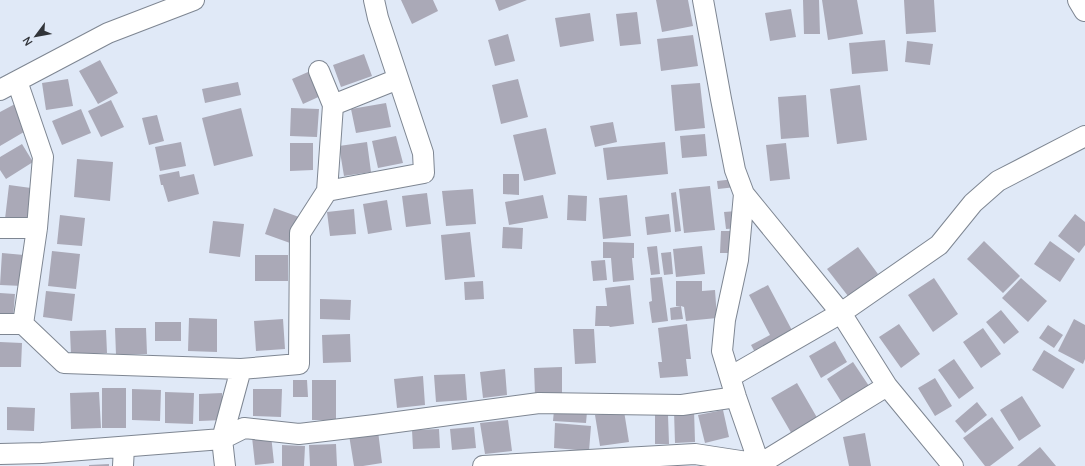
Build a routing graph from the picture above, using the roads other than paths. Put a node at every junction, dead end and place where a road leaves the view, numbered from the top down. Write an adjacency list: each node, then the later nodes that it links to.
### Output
1 (194, 0): 8 (street)
2 (374, 0): 7 (street)
3 (703, 0): 13 (street)
4 (1079, 0): 5 (main road)
5 (1085, 10)
6 (319, 71): 10 (street)
7 (398, 79): 10 (street); 12 (street)
8 (17, 81): 9 (street); 15 (street)
9 (0, 90)
10 (333, 105): 12 (street)
11 (1085, 136): 16 (street)
12 (327, 191): 19 (street)
13 (744, 194): 16 (street); 20 (street)
14 (0, 228): 15 (street)
15 (37, 228): 18 (street)
16 (841, 313): 20 (street); 21 (street)
17 (0, 324): 18 (street)
18 (23, 324): 19 (street)
19 (241, 369): 23 (street)
20 (730, 377): 22 (street)
21 (887, 386): 26 (street); 29 (street)
22 (736, 397): 23 (street); 26 (street)
23 (222, 439): 25 (street); 27 (street)
24 (0, 454): 25 (street)
25 (123, 456)
26 (760, 465): 28 (street)
27 (225, 466)
28 (483, 466)
29 (953, 466)

